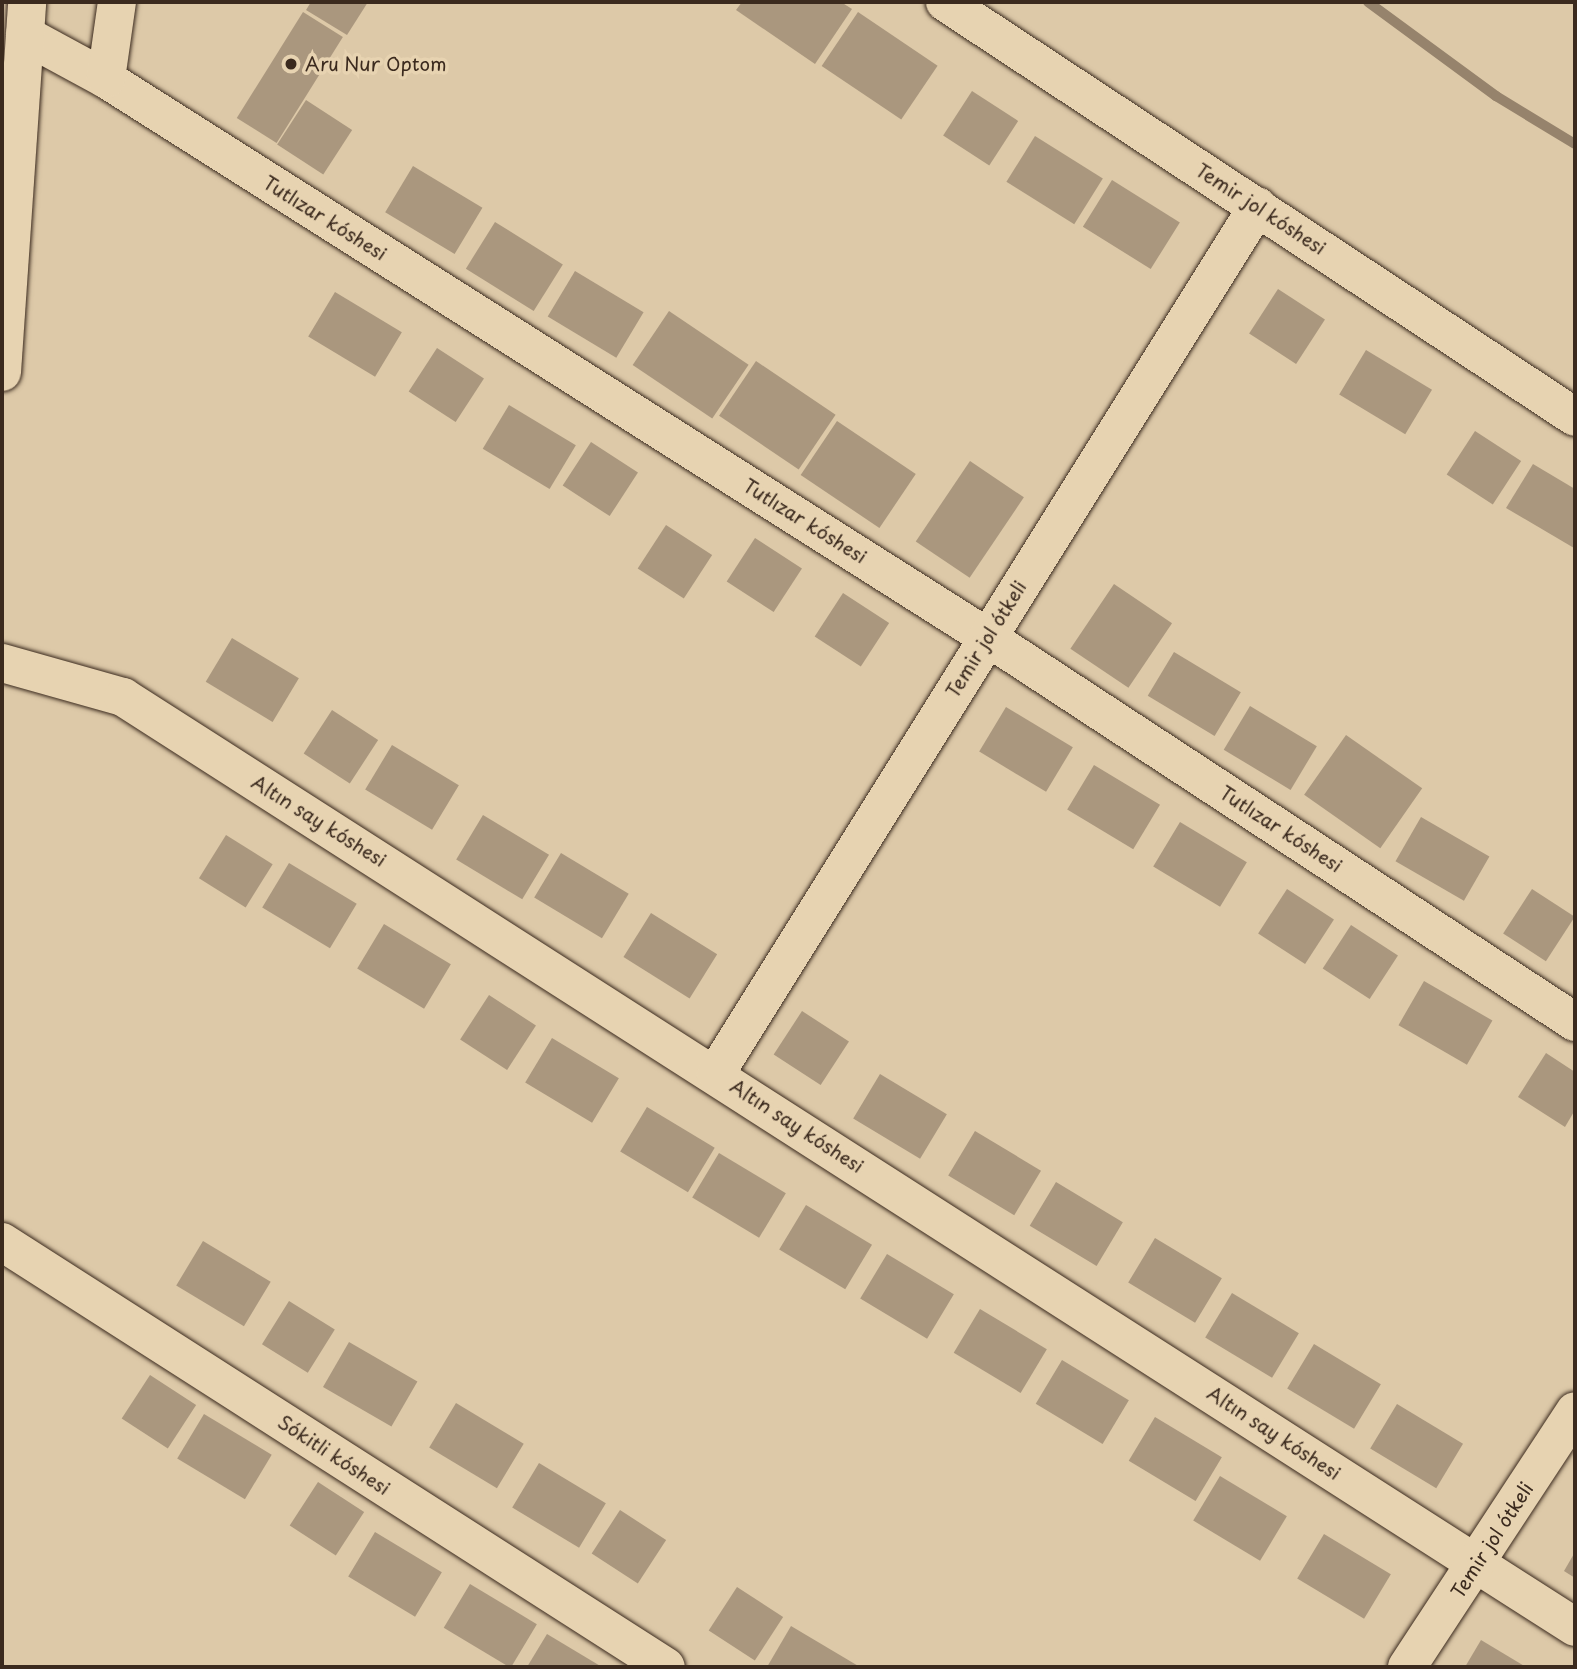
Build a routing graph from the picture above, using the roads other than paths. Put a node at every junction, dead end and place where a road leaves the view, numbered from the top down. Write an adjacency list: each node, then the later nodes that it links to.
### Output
1 (117, 2): 4 (street)
2 (945, 2): 6 (street, Temir jol kóshesi)
3 (26, 18): 4 (street, Tutlızar kóshesi); 5 (street)
4 (106, 79): 9 (street, Tutlızar kóshesi)
5 (9, 185): 7 (street)
6 (1258, 206): 8 (street, Temir jol kóshesi); 9 (street, Temir jol ótkeli)
7 (2, 372)
8 (1575, 417)
9 (987, 637): 11 (street, Tutlızar kóshesi); 12 (street, Temir jol ótkeli)
10 (2, 663): 12 (street, Altın say kóshesi)
11 (1575, 1022)
12 (716, 1073): 15 (street, Altın say kóshesi)
13 (2, 1242): 17 (street, Sókitli kóshesi)
14 (1575, 1411): 15 (street, Temir jol ótkeli)
15 (1477, 1563): 16 (street, Altın say kóshesi); 18 (street, Temir jol ótkeli)
16 (1575, 1627)
17 (666, 1667)
18 (1407, 1667)

